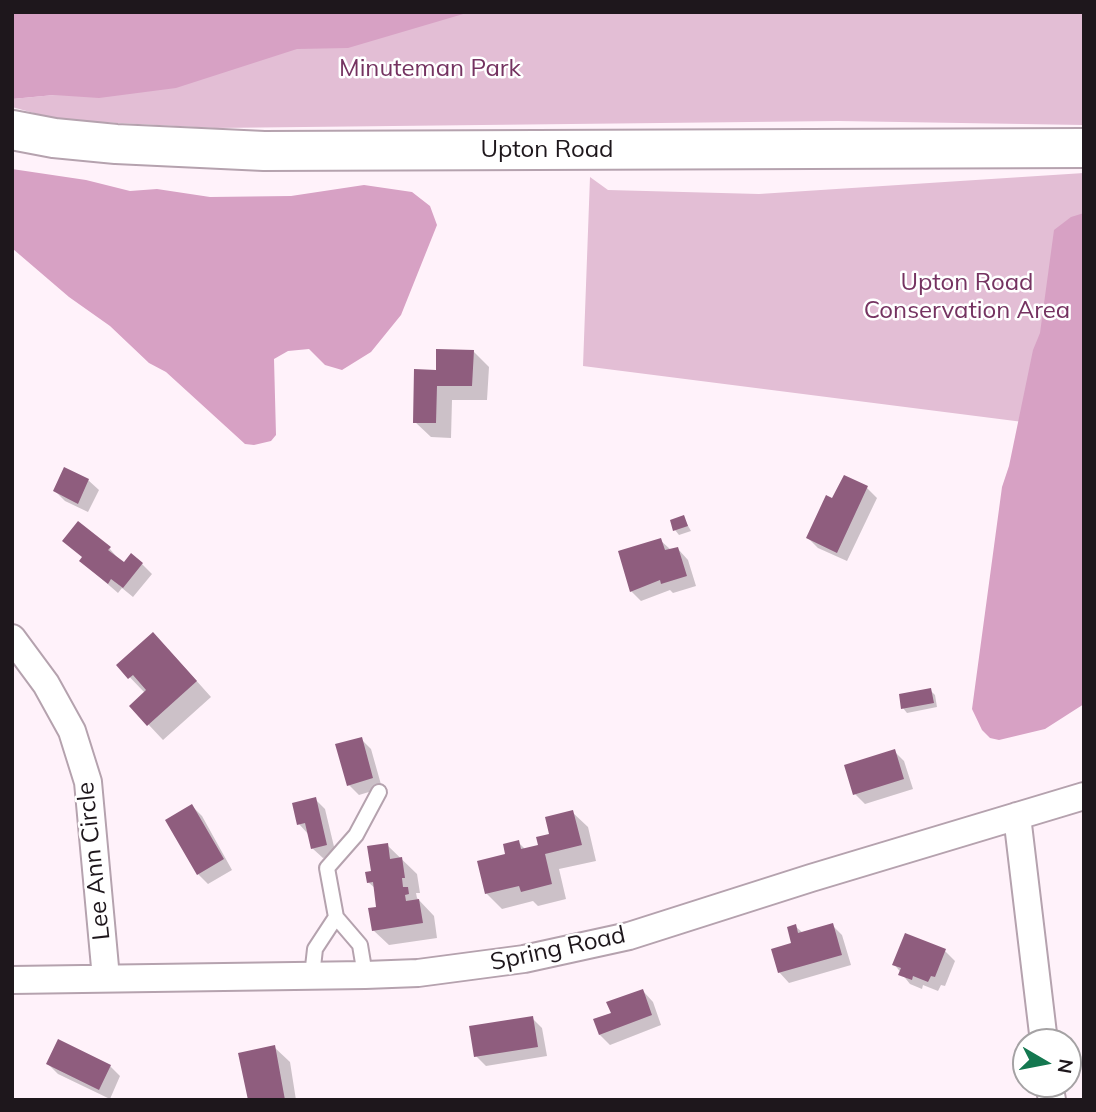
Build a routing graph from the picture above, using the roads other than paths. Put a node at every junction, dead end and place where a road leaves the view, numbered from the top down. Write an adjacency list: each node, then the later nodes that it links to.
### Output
1 (12, 130): 2 (main road, Upton Road)
2 (1084, 148)
3 (12, 638): 10 (street, Lee Ann Circle)
4 (379, 792): 7 (lane)
5 (1084, 796): 6 (street, Spring Road)
6 (1017, 816): 8 (street, Spring Road); 12 (street)
7 (335, 917): 8 (lane); 9 (lane)
8 (365, 975): 9 (street, Spring Road)
9 (312, 976): 10 (street, Spring Road)
10 (106, 978): 11 (street, Spring Road)
11 (12, 980)
12 (1042, 1028)

